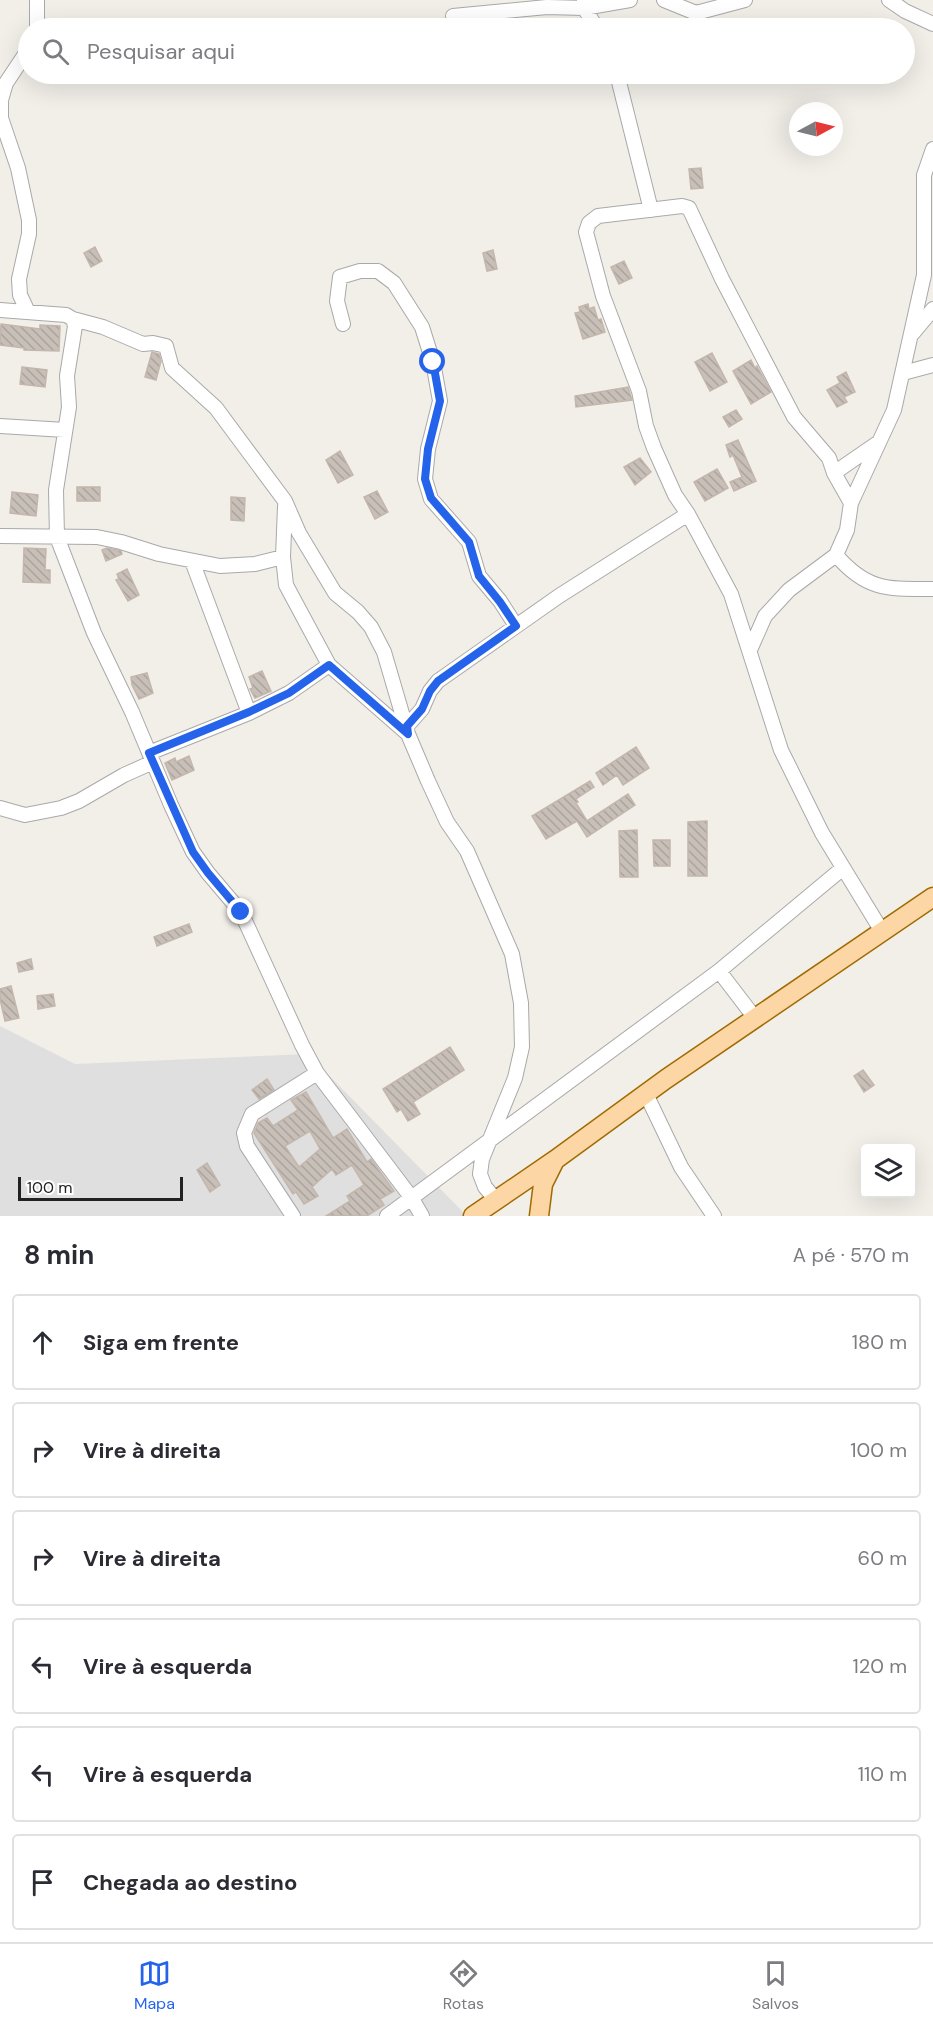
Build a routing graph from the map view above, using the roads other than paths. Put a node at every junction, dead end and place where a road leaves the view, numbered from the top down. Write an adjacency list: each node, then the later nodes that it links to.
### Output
1 (37, 0): 9 (street)
2 (572, 0): 7 (street)
3 (630, 0): 7 (street)
4 (664, 0): 5 (street)
5 (745, 0)
6 (889, 0): 11 (street)
7 (584, 4): 8 (street); 10 (street)
8 (453, 16)
9 (37, 18)
10 (592, 18)
11 (933, 24)
12 (18, 65): 18 (street)
13 (620, 84): 15 (street)
14 (933, 149): 21 (street)
15 (651, 210): 27 (street); 30 (street)
16 (933, 309): 21 (street)
17 (0, 310): 18 (street)
18 (28, 312): 19 (street)
19 (73, 319): 25 (street); 28 (street)
20 (343, 324): 37 (street)
21 (912, 334): 23 (street)
22 (933, 365): 23 (street)
23 (903, 373): 26 (street)
24 (0, 426): 25 (street)
25 (65, 430): 32 (street)
26 (879, 442): 27 (street); 29 (street)
27 (834, 473): 29 (street)
28 (285, 501): 34 (street); 41 (street)
29 (851, 503): 33 (street)
30 (688, 514): 37 (street); 38 (street)
31 (0, 536): 32 (street)
32 (57, 537): 35 (street); 42 (street)
33 (836, 555): 36 (street); 38 (street)
34 (282, 557): 35 (street); 39 (street)
35 (192, 561): 40 (street)
36 (933, 589)
37 (516, 626): 41 (street)
38 (750, 650): 44 (street)
39 (329, 665): 40 (street); 41 (street)
40 (249, 712): 42 (street)
41 (408, 730): 51 (street)
42 (151, 758): 43 (street); 49 (street)
43 (0, 808)
44 (843, 868): 46 (street); 47 (street)
45 (933, 897): 46 (main road)
46 (883, 933): 48 (main road)
47 (720, 971): 48 (street); 51 (street)
48 (755, 1018): 50 (main road)
49 (317, 1073): 53 (street); 55 (street)
50 (646, 1094): 52 (main road); 59 (street)
51 (489, 1142): 53 (street); 54 (street)
52 (555, 1160): 54 (main road); 58 (main road)
53 (411, 1197): 56 (street); 57 (street)
54 (487, 1210)
55 (292, 1216)
56 (387, 1216)
57 (422, 1216)
58 (539, 1216)
59 (714, 1216)

